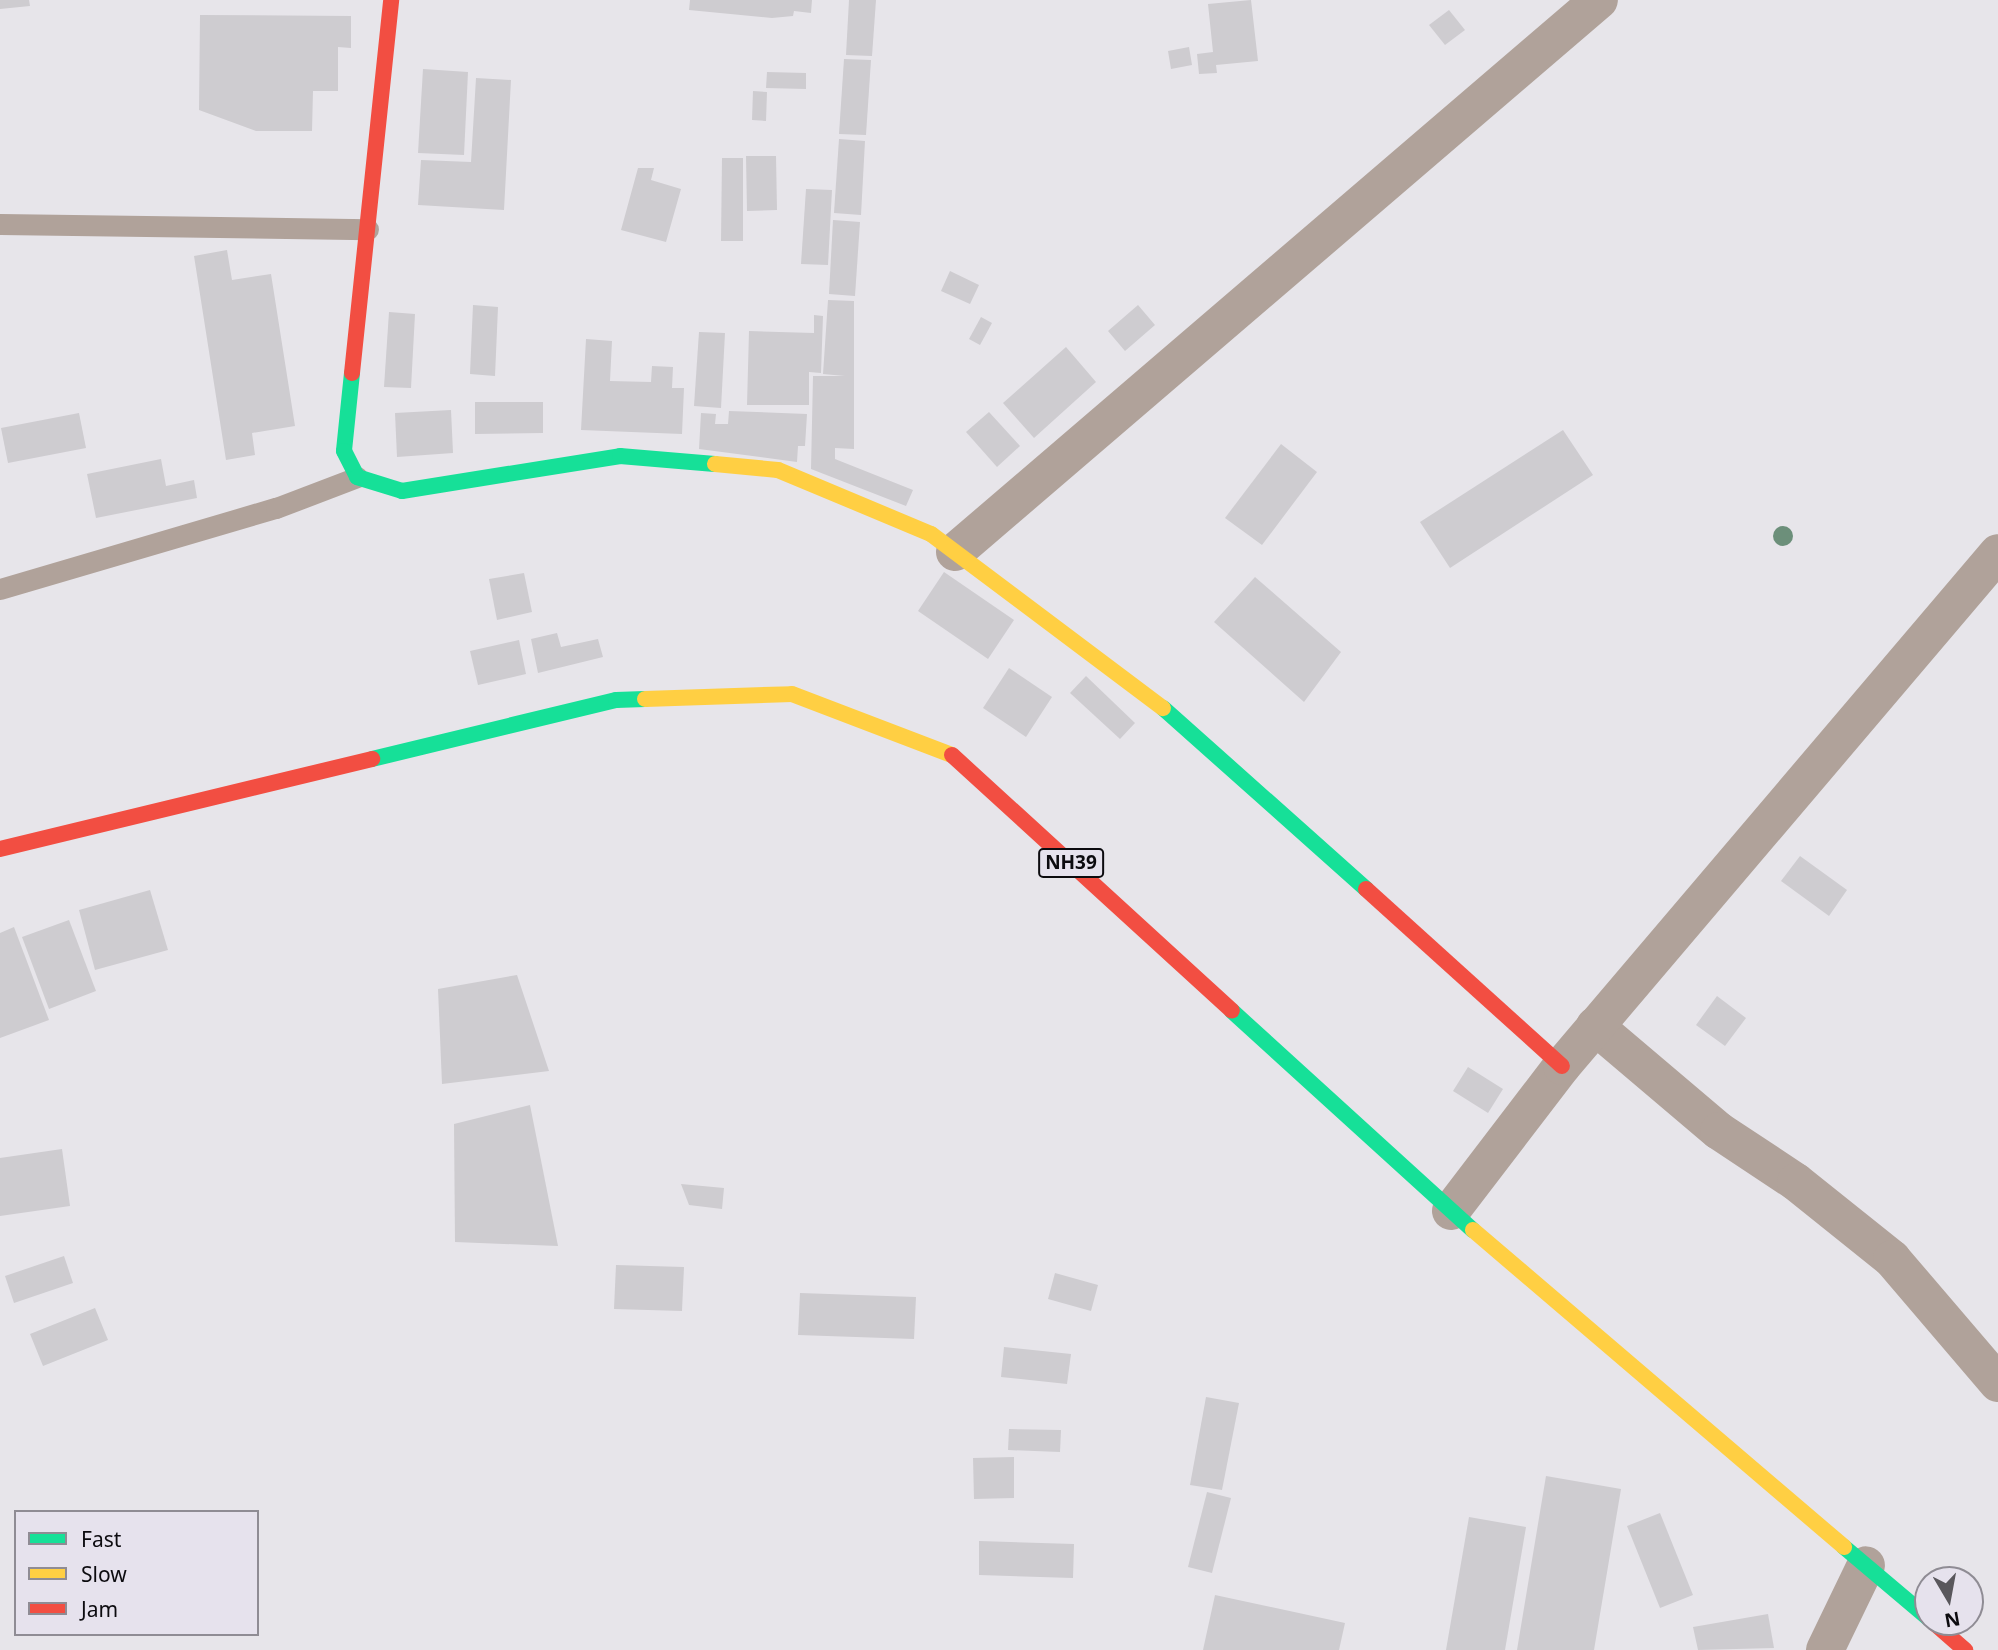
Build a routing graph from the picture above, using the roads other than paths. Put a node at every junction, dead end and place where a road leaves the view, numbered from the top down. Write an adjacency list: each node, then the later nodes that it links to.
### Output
1 (391, 0): 4 (main road)
2 (1599, 0): 6 (street)
3 (0, 224): 4 (lane)
4 (368, 229): 5 (main road)
5 (357, 477): 6 (main road); 8 (lane)
6 (954, 552): 11 (main road)
7 (1998, 554): 10 (street)
8 (0, 589)
9 (0, 849): 12 (main road, NH39)
10 (1595, 1026): 11 (street); 13 (street)
11 (1562, 1066): 12 (street)
12 (1451, 1211): 14 (main road, NH39)
13 (1998, 1383)
14 (1866, 1565): 15 (main road, NH39); 17 (street)
15 (1914, 1606)
16 (1949, 1636): 18 (main road)
17 (1825, 1650)
18 (1965, 1650)

